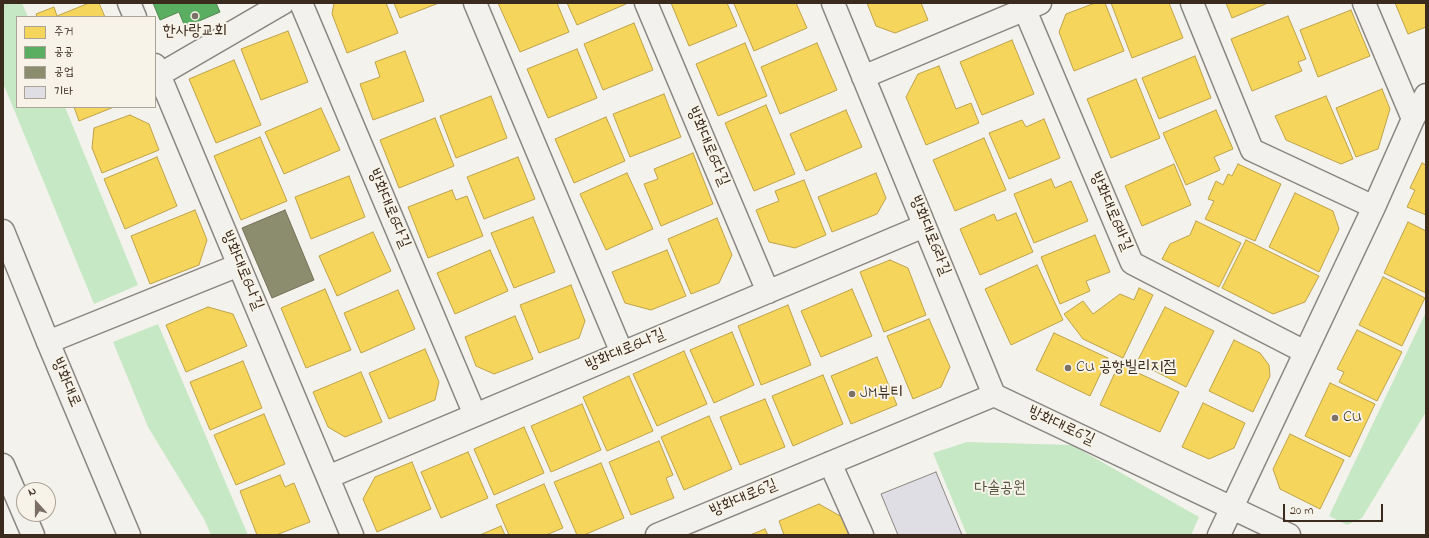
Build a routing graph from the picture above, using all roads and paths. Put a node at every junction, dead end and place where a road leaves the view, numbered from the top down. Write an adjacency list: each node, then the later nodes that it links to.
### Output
1 (129, 3): 10 (street)
2 (282, 3): 11 (street)
3 (301, 3): 24 (street, 방화대로6다길)
4 (475, 3): 22 (street)
5 (646, 3): 19 (street, 방화대로6다길)
6 (833, 3): 12 (street, 방화대로6라길)
7 (1192, 3): 15 (street)
8 (1364, 3): 14 (street)
9 (1029, 5): 12 (street); 21 (street, 방화대로6바길)
10 (135, 16)
11 (157, 70): 18 (street, 방화대로6나길)
12 (863, 77): 16 (street, 방화대로6라길)
13 (1426, 95): 14 (street)
14 (1413, 119): 15 (street)
15 (1374, 207): 21 (street)
16 (924, 226): 19 (street, 방화대로6나길); 23 (street, 방화대로6라길)
17 (3, 231): 20 (street, 방화대로)
18 (239, 265): 20 (street); 27 (street, 방화대로6나길)
19 (768, 292): 22 (street, 방화대로6나길)
20 (48, 342): 30 (street, 방화대로)
21 (1305, 352): 28 (street)
22 (622, 353): 24 (street, 방화대로6나길)
23 (994, 395): 25 (street, 방화대로6길); 28 (street, 방화대로6길)
24 (475, 415): 27 (street, 방화대로6나길)
25 (830, 463): 32 (street, 방화대로6길); 33 (street)
26 (3, 465): 29 (street)
27 (328, 477): 31 (street, 방화대로6나길)
28 (1232, 509): 34 (street); 35 (street, 방화대로6길)
29 (33, 535)
30 (129, 535)
31 (352, 535)
32 (657, 535)
33 (862, 535)
34 (1219, 535)
35 (1289, 535)

